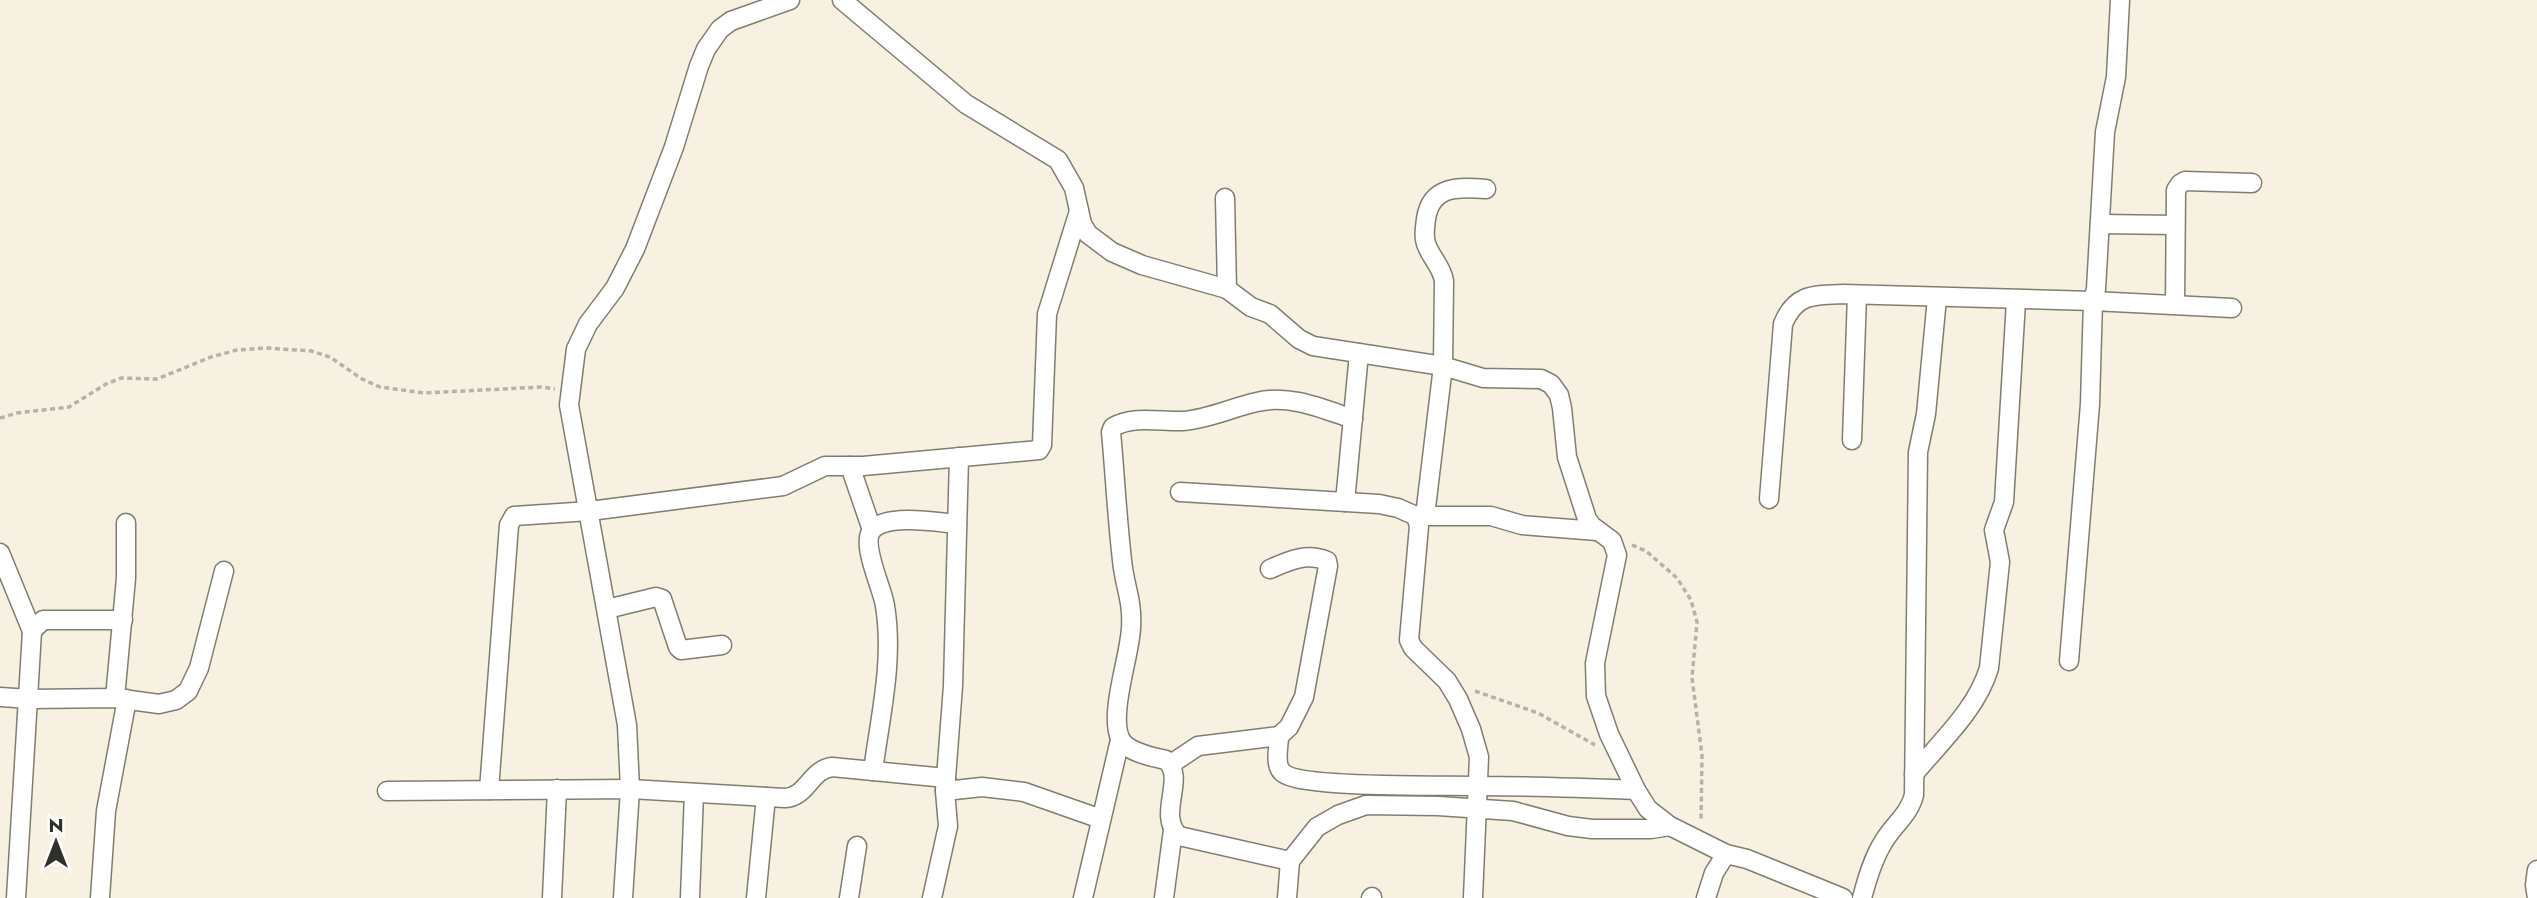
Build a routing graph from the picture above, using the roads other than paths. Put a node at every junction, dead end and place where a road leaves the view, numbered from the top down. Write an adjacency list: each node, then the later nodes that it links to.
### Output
1 (790, 0): 26 (street)
2 (842, 0): 7 (street)
3 (2120, 0): 8 (street)
4 (2252, 183): 9 (street)
5 (1486, 189): 18 (street)
6 (1225, 198): 10 (street)
7 (1079, 211): 10 (street); 21 (street)
8 (2100, 224): 9 (street); 14 (street)
9 (2175, 225): 15 (street)
10 (1227, 289): 17 (street)
11 (1857, 295): 12 (street); 20 (street); 24 (street)
12 (1937, 298): 13 (street); 47 (street)
13 (2016, 301): 14 (street); 47 (street)
14 (2093, 301): 15 (street); 39 (street)
15 (2175, 304): 16 (street)
16 (2232, 308)
17 (1359, 353): 18 (street); 19 (street)
18 (1443, 366): 27 (street); 31 (street)
19 (1353, 419): 25 (street); 44 (street)
20 (1852, 440)
21 (959, 457): 22 (street); 29 (street)
22 (850, 466): 26 (street); 30 (street)
23 (1180, 492): 25 (street)
24 (1769, 499)
25 (1345, 502): 27 (street)
26 (590, 512): 35 (street); 52 (street)
27 (1420, 516): 31 (street); 49 (street)
28 (126, 523): 36 (street)
29 (957, 524): 30 (street); 48 (street)
30 (872, 530): 46 (street)
31 (1597, 531): 53 (street)
32 (0, 553): 37 (street)
33 (1270, 569): 43 (street)
34 (224, 572): 42 (street)
35 (607, 608): 38 (street); 51 (street)
36 (123, 621): 37 (street); 42 (street)
37 (32, 631): 41 (street)
38 (722, 645)
39 (2069, 661)
40 (0, 697): 41 (street)
41 (30, 699): 42 (street); 65 (street)
42 (121, 699): 66 (street)
43 (1279, 736): 45 (street); 49 (street)
44 (1120, 740): 45 (street); 58 (street)
45 (1171, 764): 60 (street)
46 (873, 771): 48 (street); 56 (street)
47 (1914, 774): 79 (street)
48 (946, 785): 58 (street); 72 (street)
49 (1479, 786): 53 (street); 57 (street)
50 (557, 789): 51 (street); 52 (street); 67 (street)
51 (630, 789): 55 (street); 68 (street)
52 (489, 790): 54 (street)
53 (1636, 790): 59 (street)
54 (387, 791)
55 (694, 793): 56 (street); 69 (street)
56 (766, 797): 70 (street)
57 (1478, 808): 59 (street); 63 (street); 76 (street)
58 (1101, 819): 73 (street)
59 (1670, 825): 62 (street)
60 (1173, 830): 63 (street); 74 (street)
61 (857, 846): 71 (street)
62 (1726, 854): 77 (street); 78 (street)
63 (1290, 861): 75 (street)
64 (2537, 870): 80 (street)
65 (16, 898)
66 (100, 898)
67 (552, 898)
68 (623, 898)
69 (690, 898)
70 (756, 898)
71 (849, 898)
72 (932, 898)
73 (1083, 898)
74 (1164, 898)
75 (1287, 898)
76 (1473, 898)
77 (1706, 898)
78 (1843, 898)
79 (1862, 898)
80 (2536, 898)

